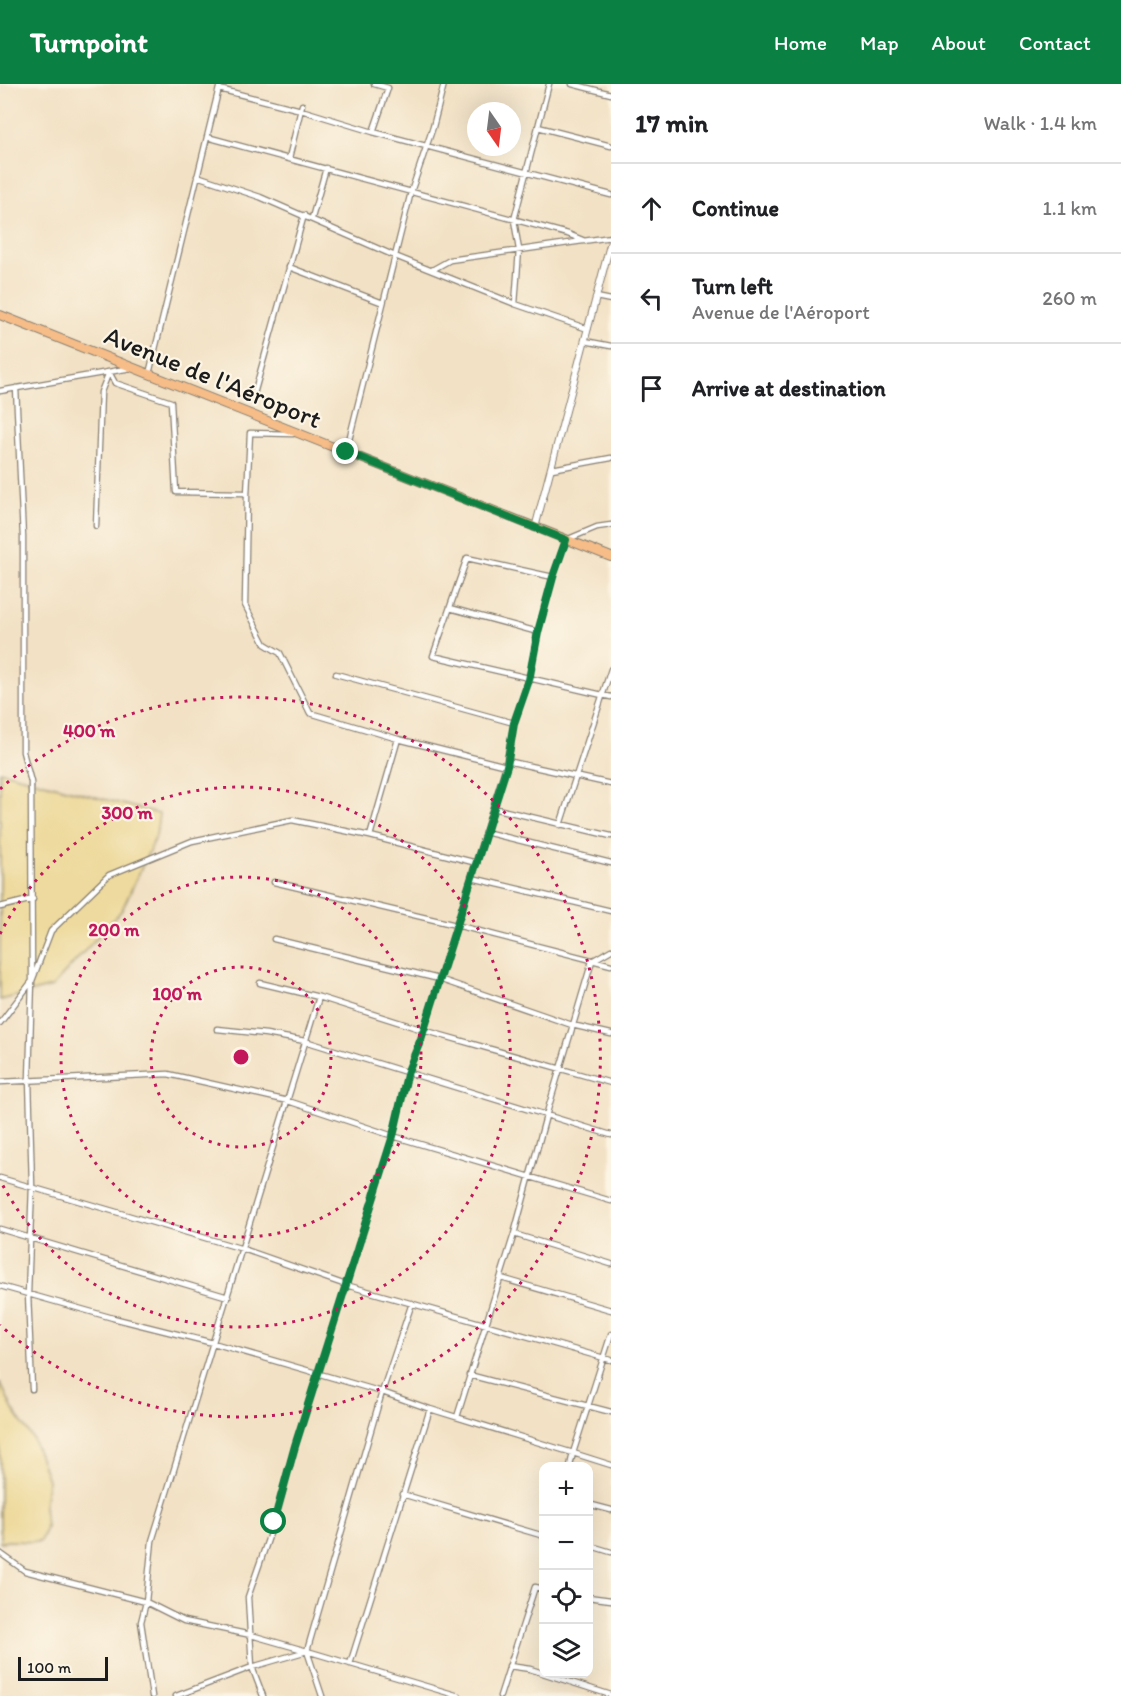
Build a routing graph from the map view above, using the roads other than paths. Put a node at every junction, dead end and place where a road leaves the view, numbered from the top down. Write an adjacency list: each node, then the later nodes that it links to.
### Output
1 (374, 84): 9 (street)
2 (444, 84): 11 (street)
3 (549, 84): 8 (street)
4 (572, 84): 6 (street)
5 (219, 86): 7 (street); 10 (street)
6 (611, 94)
7 (301, 107): 9 (street); 13 (street)
8 (538, 127): 12 (street); 15 (street)
9 (373, 132): 11 (street)
10 (207, 137): 13 (street); 16 (street)
11 (426, 146): 15 (street); 17 (street)
12 (611, 146)
13 (289, 158): 14 (street)
14 (326, 168): 17 (street); 20 (street)
15 (526, 172): 18 (street); 21 (street)
16 (198, 176): 19 (street); 38 (street)
17 (411, 192): 21 (street); 25 (street)
18 (611, 195)
19 (304, 215): 20 (street); 26 (street)
20 (312, 218): 25 (street)
21 (514, 220): 23 (street); 24 (street)
22 (611, 239): 23 (street); 28 (street)
23 (585, 241): 24 (street)
24 (519, 250): 27 (street); 31 (street)
25 (395, 256): 27 (street); 30 (street)
26 (290, 267): 30 (street); 41 (street)
27 (432, 270): 31 (street)
28 (596, 297): 29 (street); 33 (street)
29 (611, 300)
30 (383, 303): 43 (street)
31 (516, 304): 33 (street)
32 (0, 315): 36 (main road, Avenue de l'Aéroport)
33 (588, 329): 34 (street)
34 (585, 341): 35 (street); 45 (street)
35 (611, 346)
36 (133, 368): 37 (street); 38 (main road, Avenue de l'Aéroport)
37 (109, 372): 39 (street); 46 (street); 48 (street)
38 (149, 374): 42 (main road, Avenue de l'Aéroport)
39 (16, 388): 40 (street); 74 (street)
40 (0, 391)
41 (254, 394)
42 (300, 434): 43 (main road, Avenue de l'Aéroport); 46 (street)
43 (346, 452): 49 (main road, Avenue de l'Aéroport)
44 (611, 458): 45 (street)
45 (552, 469): 49 (street)
46 (247, 495): 61 (street)
47 (611, 525): 50 (street)
48 (96, 526)
49 (535, 528): 50 (main road, Avenue de l'Aéroport)
50 (566, 540): 51 (main road, Avenue de l'Aéroport); 52 (street)
51 (611, 557)
52 (553, 577): 53 (street); 54 (street)
53 (450, 608): 54 (street); 57 (street)
54 (538, 632): 57 (street)
55 (611, 669): 58 (street)
56 (336, 674): 60 (street)
57 (529, 680): 58 (street); 60 (street)
58 (603, 695): 59 (street); 63 (street)
59 (611, 697)
60 (514, 723): 62 (street)
61 (398, 739): 62 (street); 68 (street)
62 (507, 763): 63 (street); 65 (street)
63 (575, 776): 64 (street); 66 (street)
64 (611, 784)
65 (493, 808): 66 (street); 67 (street)
66 (560, 825): 69 (street)
67 (486, 832): 70 (street); 71 (street)
68 (370, 836): 70 (street); 83 (street)
69 (611, 836)
70 (477, 862): 72 (street)
71 (611, 863)
72 (472, 878): 76 (street); 77 (street)
73 (274, 882): 77 (street)
74 (33, 899): 75 (street); 83 (street)
75 (0, 907)
76 (611, 911)
77 (456, 925): 80 (street); 82 (street)
78 (274, 939): 82 (street)
79 (611, 950): 80 (street)
80 (592, 961): 81 (street); 87 (street)
81 (611, 965)
82 (439, 979): 87 (street); 89 (street)
83 (32, 981): 86 (street); 94 (street)
84 (260, 983): 85 (street)
85 (319, 997): 89 (street); 91 (street)
86 (0, 1023)
87 (572, 1025): 90 (street); 92 (street)
88 (217, 1029): 91 (street)
89 (423, 1030): 92 (street); 93 (street)
90 (611, 1034)
91 (305, 1041): 93 (street); 97 (street)
92 (559, 1070): 96 (street); 98 (street)
93 (408, 1071): 98 (street); 100 (street)
94 (29, 1079): 95 (street); 97 (street); 103 (street)
95 (0, 1082)
96 (611, 1083)
97 (288, 1101): 100 (street); 108 (street)
98 (546, 1116): 99 (street); 101 (street)
99 (611, 1135)
100 (393, 1136): 101 (street); 111 (street)
101 (530, 1176): 104 (street); 106 (street)
102 (0, 1178): 103 (street)
103 (32, 1186): 107 (street); 108 (street)
104 (611, 1201)
105 (0, 1229): 107 (street)
106 (514, 1234): 109 (street); 110 (street)
107 (30, 1239): 113 (street); 114 (street)
108 (243, 1249): 111 (street); 114 (street)
109 (611, 1264)
110 (501, 1278): 116 (street); 117 (street)
111 (346, 1285): 115 (street); 122 (street)
112 (0, 1286): 113 (street)
113 (28, 1294): 119 (street); 124 (street)
114 (228, 1297): 119 (street)
115 (412, 1303): 117 (street); 125 (street)
116 (611, 1310)
117 (487, 1324): 120 (street); 123 (street)
118 (611, 1334): 120 (street)
119 (213, 1343): 122 (street); 143 (street)
120 (604, 1358): 121 (street); 126 (street)
121 (611, 1360)
122 (318, 1375): 125 (street); 144 (street)
123 (469, 1375): 126 (street); 129 (street)
124 (33, 1389)
125 (382, 1392): 127 (street); 145 (street)
126 (588, 1406): 128 (street); 130 (street)
127 (430, 1409): 129 (street); 133 (street)
128 (611, 1412)
129 (457, 1417): 130 (street)
130 (573, 1453): 131 (street); 132 (street)
131 (571, 1462)
132 (611, 1465)
133 (402, 1494): 136 (street); 146 (street)
134 (593, 1505): 135 (street)
135 (611, 1510)
136 (539, 1535)
137 (593, 1547): 138 (street)
138 (611, 1552)
139 (0, 1553): 143 (street)
140 (539, 1588): 147 (street)
141 (593, 1597): 142 (street)
142 (611, 1599)
143 (146, 1602): 144 (street); 150 (street)
144 (251, 1635): 145 (street); 148 (street)
145 (307, 1651): 146 (street); 148 (street); 153 (street)
146 (351, 1664): 154 (street)
147 (509, 1666): 149 (street); 155 (street)
148 (252, 1667): 151 (street); 152 (street)
149 (611, 1695)
150 (152, 1696)
151 (176, 1696)
152 (263, 1696)
153 (322, 1696)
154 (459, 1696)
155 (500, 1696)

